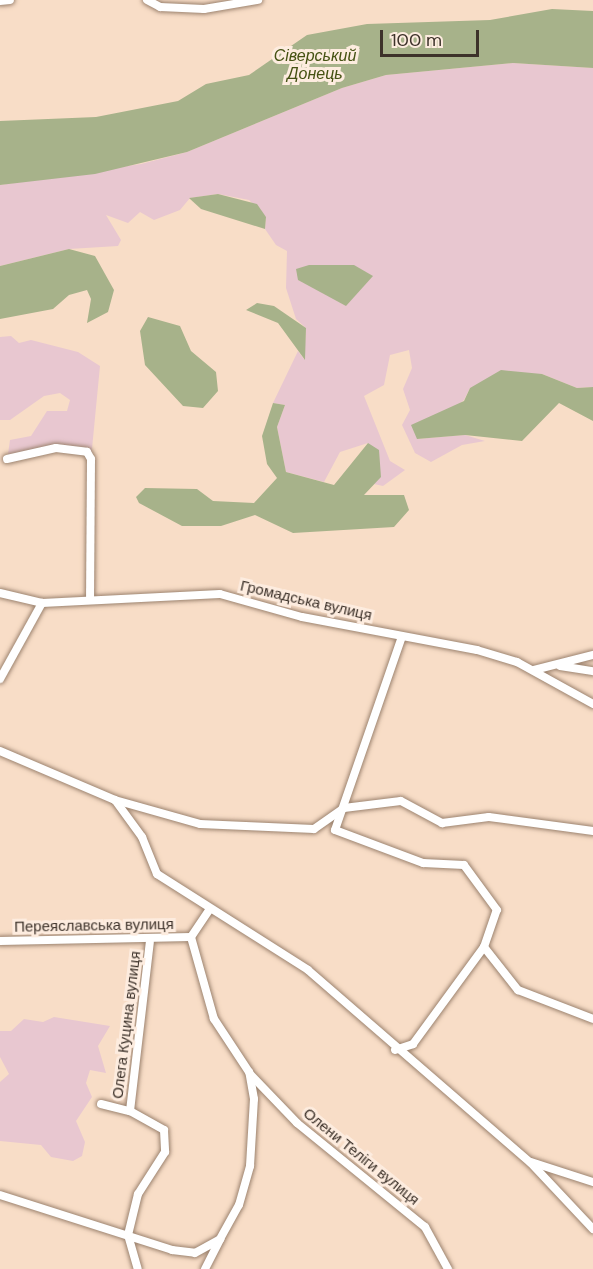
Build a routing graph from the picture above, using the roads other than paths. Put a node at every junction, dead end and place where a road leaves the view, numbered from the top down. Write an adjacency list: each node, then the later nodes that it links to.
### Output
1 (10, 0): 4 (street)
2 (147, 0): 3 (street)
3 (258, 0)
4 (0, 1)
5 (7, 459): 7 (street)
6 (0, 593): 8 (street, Громадська вулиця)
7 (90, 598): 8 (street, Громадська вулиця); 9 (street, Громадська вулиця)
8 (42, 603): 14 (street)
9 (402, 636): 12 (street, Громадська вулиця); 18 (street)
10 (593, 655): 11 (street)
11 (556, 666): 12 (street); 13 (street)
12 (534, 670): 15 (street, Громадська вулиця)
13 (593, 671)
14 (0, 679)
15 (593, 704)
16 (0, 751): 17 (street)
17 (115, 800): 18 (street); 20 (street)
18 (344, 808): 19 (street); 24 (street)
19 (593, 831)
20 (210, 909): 21 (street, Переяславська вулиця); 26 (street)
21 (191, 938): 23 (street, Переяславська вулиця); 27 (street, Олени Теліги вулиця)
22 (0, 941): 23 (street, Переяславська вулиця)
23 (150, 942): 29 (street, Олега Куцина вулиця)
24 (484, 947): 25 (street); 26 (street)
25 (593, 1019)
26 (395, 1050): 30 (street)
27 (249, 1072): 35 (street, Олени Теліги вулиця); 38 (street, Олени Теліги вулиця)
28 (101, 1104): 29 (street, Олега Куцина вулиця)
29 (130, 1111): 34 (street, Олега Куцина вулиця)
30 (530, 1162): 31 (street); 33 (street)
31 (593, 1182)
32 (0, 1195): 34 (street)
33 (593, 1229)
34 (128, 1235): 35 (street); 36 (street)
35 (220, 1239): 37 (street, Олени Теліги вулиця)
36 (138, 1269)
37 (205, 1269)
38 (448, 1269)

